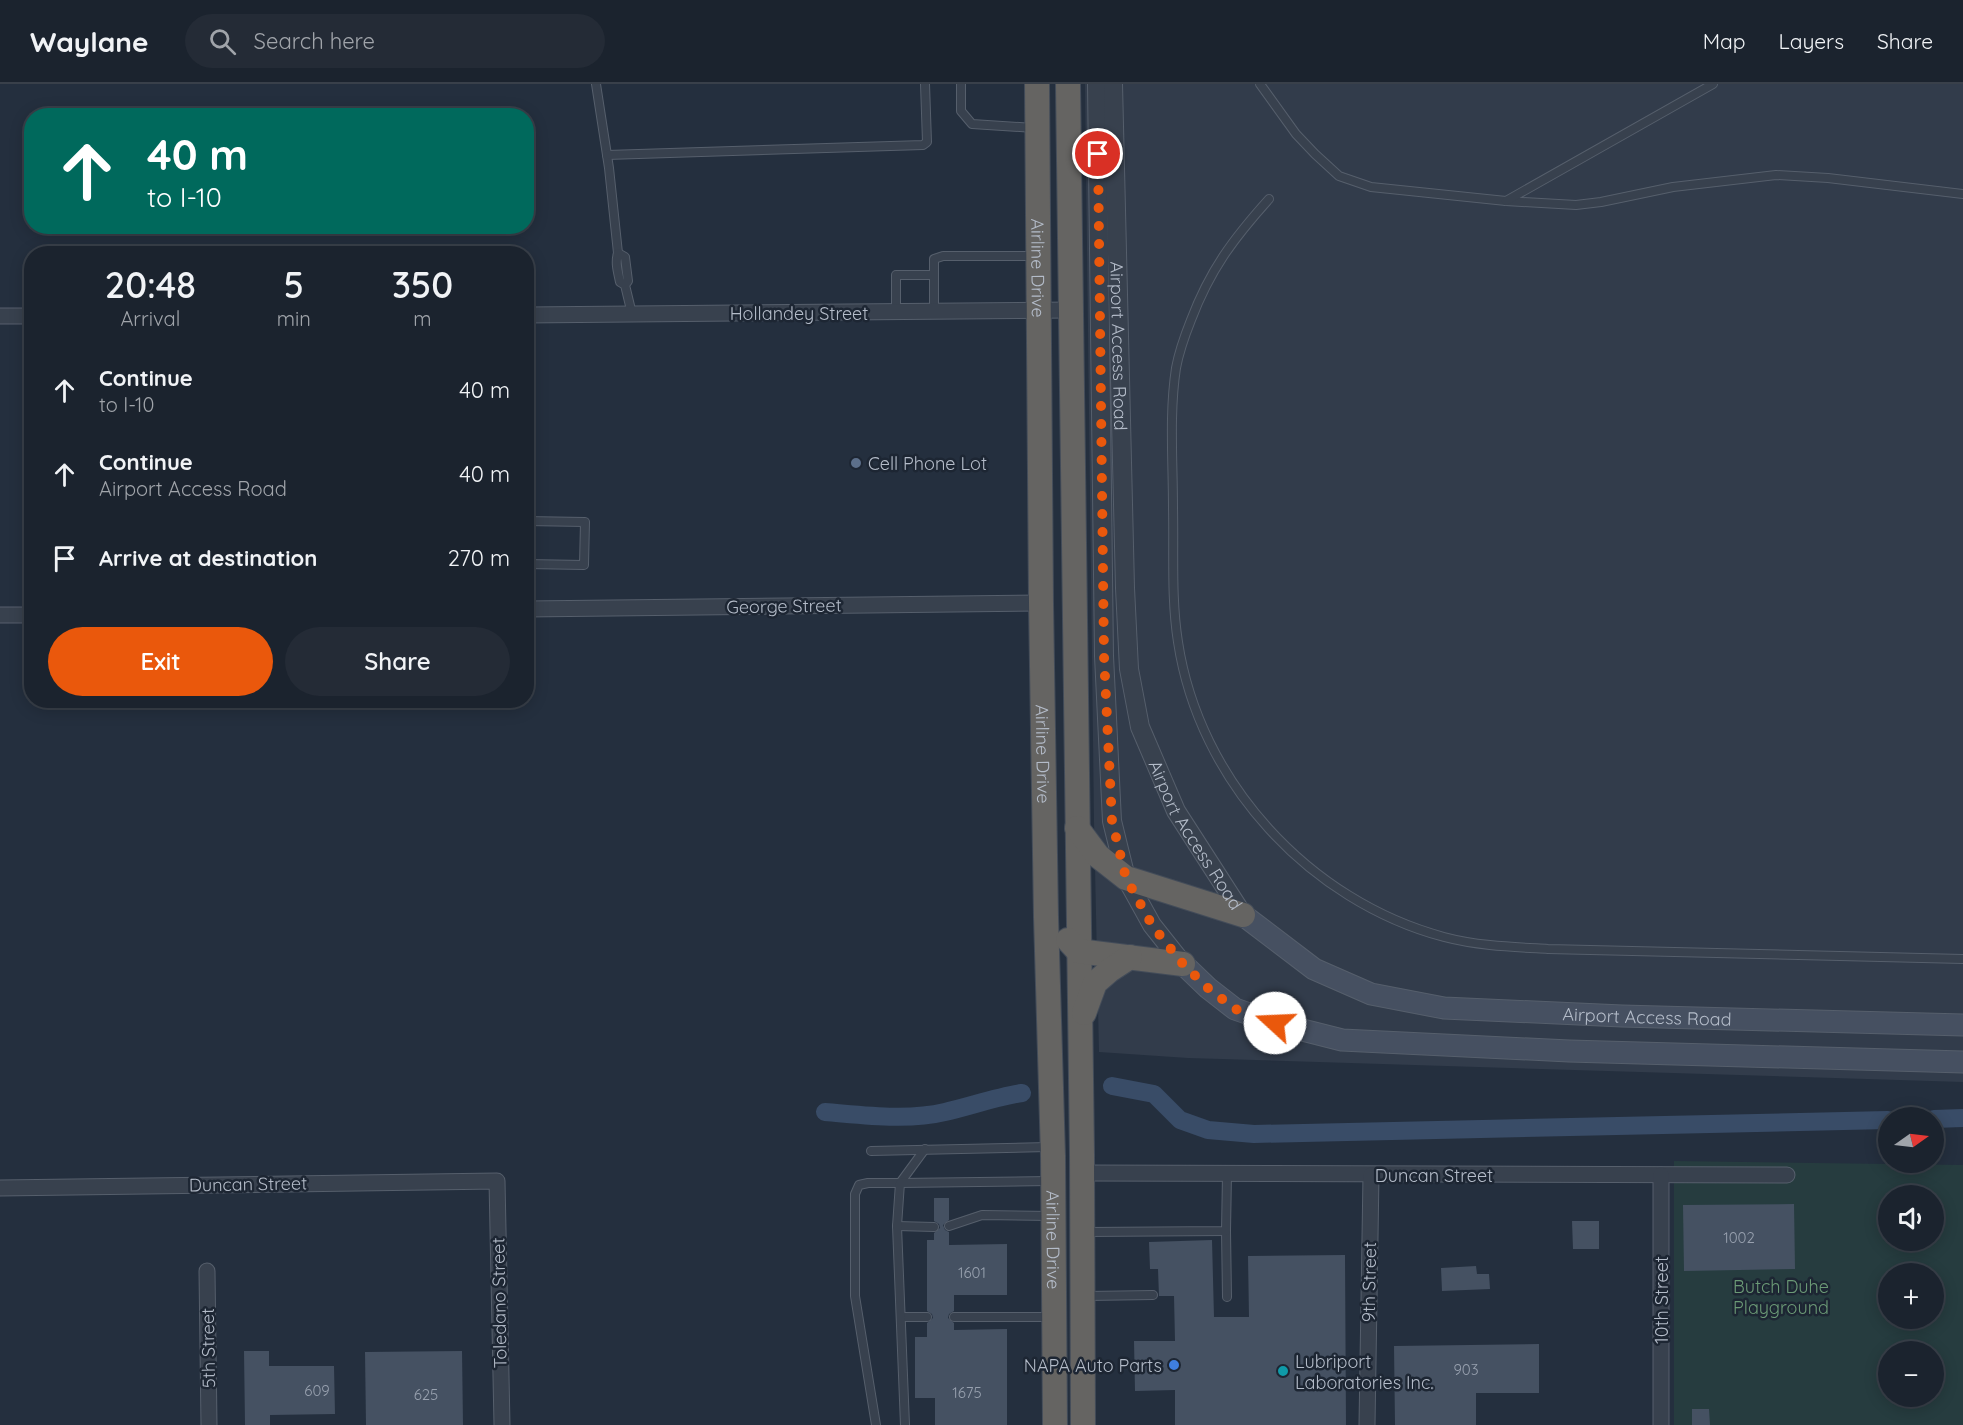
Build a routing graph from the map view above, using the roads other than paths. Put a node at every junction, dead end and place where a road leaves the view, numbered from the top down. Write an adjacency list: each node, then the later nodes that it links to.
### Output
1 (596, 84): 11 (lane)
2 (925, 84): 11 (lane)
3 (961, 84): 10 (lane)
4 (1037, 84): 10 (highway, Airline Drive)
5 (1068, 84): 17 (highway, Airline Drive)
6 (1097, 84): 32 (street, Airport Access Road)
7 (1113, 84): 33 (street, Airport Access Road)
8 (1260, 84): 14 (lane)
9 (1713, 84): 14 (lane)
10 (1038, 128): 15 (highway, Airline Drive)
11 (607, 154): 21 (lane)
12 (1963, 194): 14 (lane)
13 (1269, 199): 37 (lane)
14 (1506, 201)
15 (1039, 256): 16 (lane); 18 (highway, Airline Drive)
16 (934, 275): 19 (lane); 20 (lane)
17 (1071, 310): 18 (street, Hollandey Street); 31 (highway, Airline Drive)
18 (1040, 311): 20 (street, Hollandey Street); 27 (highway, Airline Drive)
19 (896, 312): 20 (street, Hollandey Street); 21 (street, Hollandey Street)
20 (934, 312)
21 (632, 314): 22 (street, Hollandey Street)
22 (534, 315)
23 (0, 316): 24 (street)
24 (24, 316)
25 (534, 520): 26 (lane)
26 (534, 564)
27 (1041, 603): 28 (street, George Street); 34 (highway, Airline Drive)
28 (534, 609)
29 (0, 615): 30 (street)
30 (24, 615)
31 (1077, 828): 32 (highway); 35 (highway, Airline Drive)
32 (1126, 878): 33 (highway); 38 (street, Airport Access Road)
33 (1243, 915): 40 (main road, Airport Access Road)
34 (1046, 917): 35 (highway); 42 (highway, Airline Drive)
35 (1078, 951): 36 (highway); 39 (highway, Airline Drive)
36 (1130, 957): 38 (highway); 39 (highway)
37 (1963, 959)
38 (1183, 964): 41 (main road, Airport Access Road)
39 (1080, 1024): 45 (highway, Airline Drive)
40 (1963, 1025)
41 (1963, 1062)
42 (1053, 1147): 43 (lane); 51 (highway, Airline Drive)
43 (925, 1149): 44 (lane); 52 (lane)
44 (871, 1151)
45 (1082, 1173): 46 (street, Duncan Street); 59 (highway, Airline Drive)
46 (1227, 1174): 47 (street, Duncan Street); 58 (lane)
47 (1371, 1175): 48 (street, Duncan Street); 74 (street, 9th Street)
48 (1661, 1175): 49 (street, Duncan Street); 75 (street, 10th Street)
49 (1787, 1175)
50 (496, 1181): 53 (street, Duncan Street); 69 (street, Toledano Street)
51 (1053, 1181): 52 (lane); 54 (highway, Airline Drive)
52 (900, 1183): 55 (lane); 70 (lane)
53 (0, 1188)
54 (1054, 1216): 57 (lane); 67 (highway, Airline Drive)
55 (897, 1226): 56 (lane); 64 (lane)
56 (934, 1227)
57 (950, 1227)
58 (1226, 1231): 59 (lane); 63 (lane)
59 (1082, 1233): 62 (highway, Airline Drive)
60 (207, 1271): 68 (street, 5th Street)
61 (1153, 1295): 62 (lane)
62 (1083, 1296): 73 (highway, Airline Drive)
63 (1227, 1297)
64 (901, 1317): 65 (lane); 71 (lane)
65 (927, 1317)
66 (954, 1317): 67 (lane)
67 (1054, 1317): 72 (highway, Airline Drive)
68 (209, 1425)
69 (502, 1425)
70 (876, 1425)
71 (905, 1425)
72 (1055, 1425)
73 (1083, 1425)
74 (1367, 1425)
75 (1661, 1425)

